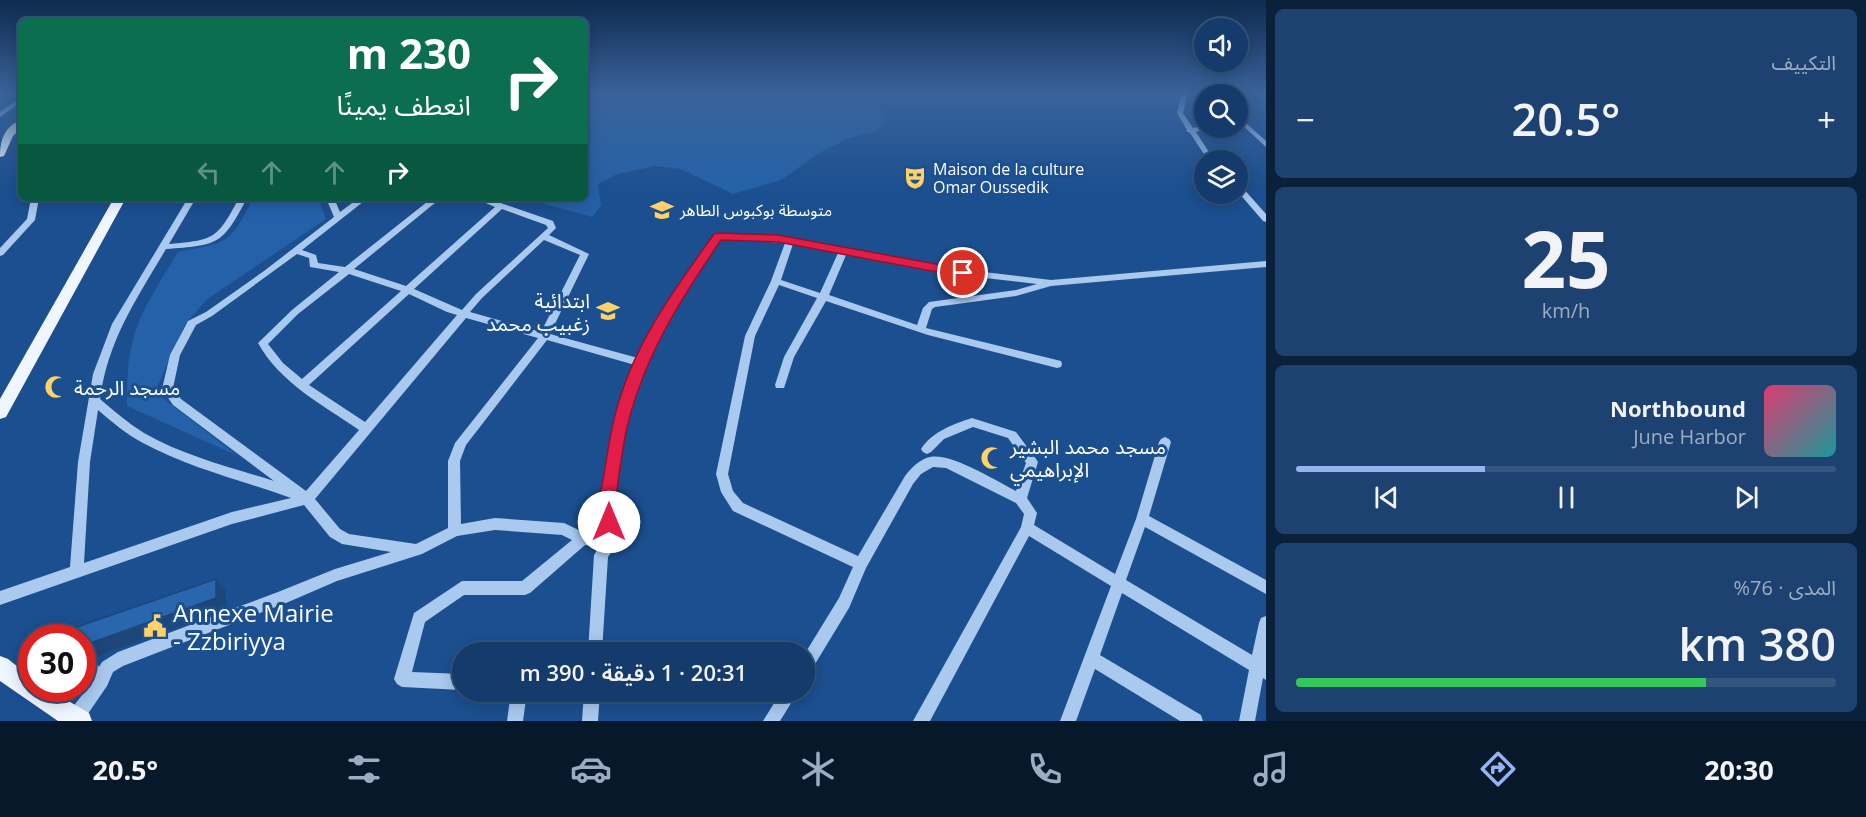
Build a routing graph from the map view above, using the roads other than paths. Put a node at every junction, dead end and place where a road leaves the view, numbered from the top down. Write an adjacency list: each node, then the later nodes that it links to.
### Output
1 (18, 126): 8 (main road)
2 (1187, 126): 5 (street)
3 (1248, 128): 6 (street)
4 (1194, 130): 5 (street)
5 (1190, 131): 7 (street)
6 (1266, 145)
7 (1204, 150)
8 (0, 154)
9 (1248, 199): 20 (street)
10 (35, 201): 26 (street)
11 (118, 201): 41 (main road)
12 (190, 201): 23 (street)
13 (241, 201): 23 (street)
14 (331, 201): 19 (street)
15 (359, 201): 19 (street)
16 (433, 201): 28 (street)
17 (485, 201): 18 (street)
18 (500, 207): 21 (street); 31 (street)
19 (338, 217): 24 (street)
20 (1266, 219)
21 (543, 236): 33 (street); 35 (street)
22 (790, 241): 25 (street); 29 (street); 36 (street)
23 (164, 247): 40 (street)
24 (295, 250): 28 (street); 46 (street)
25 (843, 251): 30 (street); 32 (street)
26 (0, 253)
27 (1266, 264): 30 (street)
28 (347, 270): 31 (street); 38 (street)
29 (776, 281): 32 (street); 53 (street)
30 (1051, 283): 34 (street)
31 (408, 290): 33 (street); 38 (street)
32 (824, 295): 34 (street); 39 (street)
33 (463, 314): 35 (street); 42 (street)
34 (921, 329): 37 (street)
35 (544, 337): 36 (street); 49 (street)
36 (641, 363): 51 (street)
37 (1057, 364)
38 (302, 385): 42 (street)
39 (780, 385)
40 (94, 401): 46 (street); 54 (street)
41 (0, 413)
42 (366, 429): 46 (street)
43 (1165, 442): 47 (street)
44 (929, 455): 45 (street); 45 (street); 53 (street)
45 (1020, 498): 48 (street)
46 (307, 499): 52 (street); 54 (street)
47 (1142, 519): 55 (street); 56 (street)
48 (1027, 528): 55 (street); 74 (street)
49 (455, 531): 50 (street); 52 (street)
50 (584, 539): 51 (street); 64 (street)
51 (611, 542): 59 (street)
52 (417, 550): 70 (street)
53 (861, 564): 60 (street)
54 (76, 572): 57 (street)
55 (1117, 582): 61 (street); 63 (street)
56 (1266, 587)
57 (0, 598)
58 (1266, 623): 63 (street)
59 (596, 642)
60 (815, 651)
61 (1090, 657): 75 (street); 76 (street)
62 (0, 667): 69 (main road)
63 (1262, 670): 77 (street)
64 (452, 682)
65 (52, 702): 69 (street)
66 (518, 702): 71 (street)
67 (591, 702): 72 (street)
68 (783, 702): 73 (street)
69 (49, 704): 70 (main road)
70 (78, 719)
71 (515, 721)
72 (590, 721)
73 (771, 721)
74 (921, 721)
75 (1068, 721)
76 (1195, 721)
77 (1247, 721)

